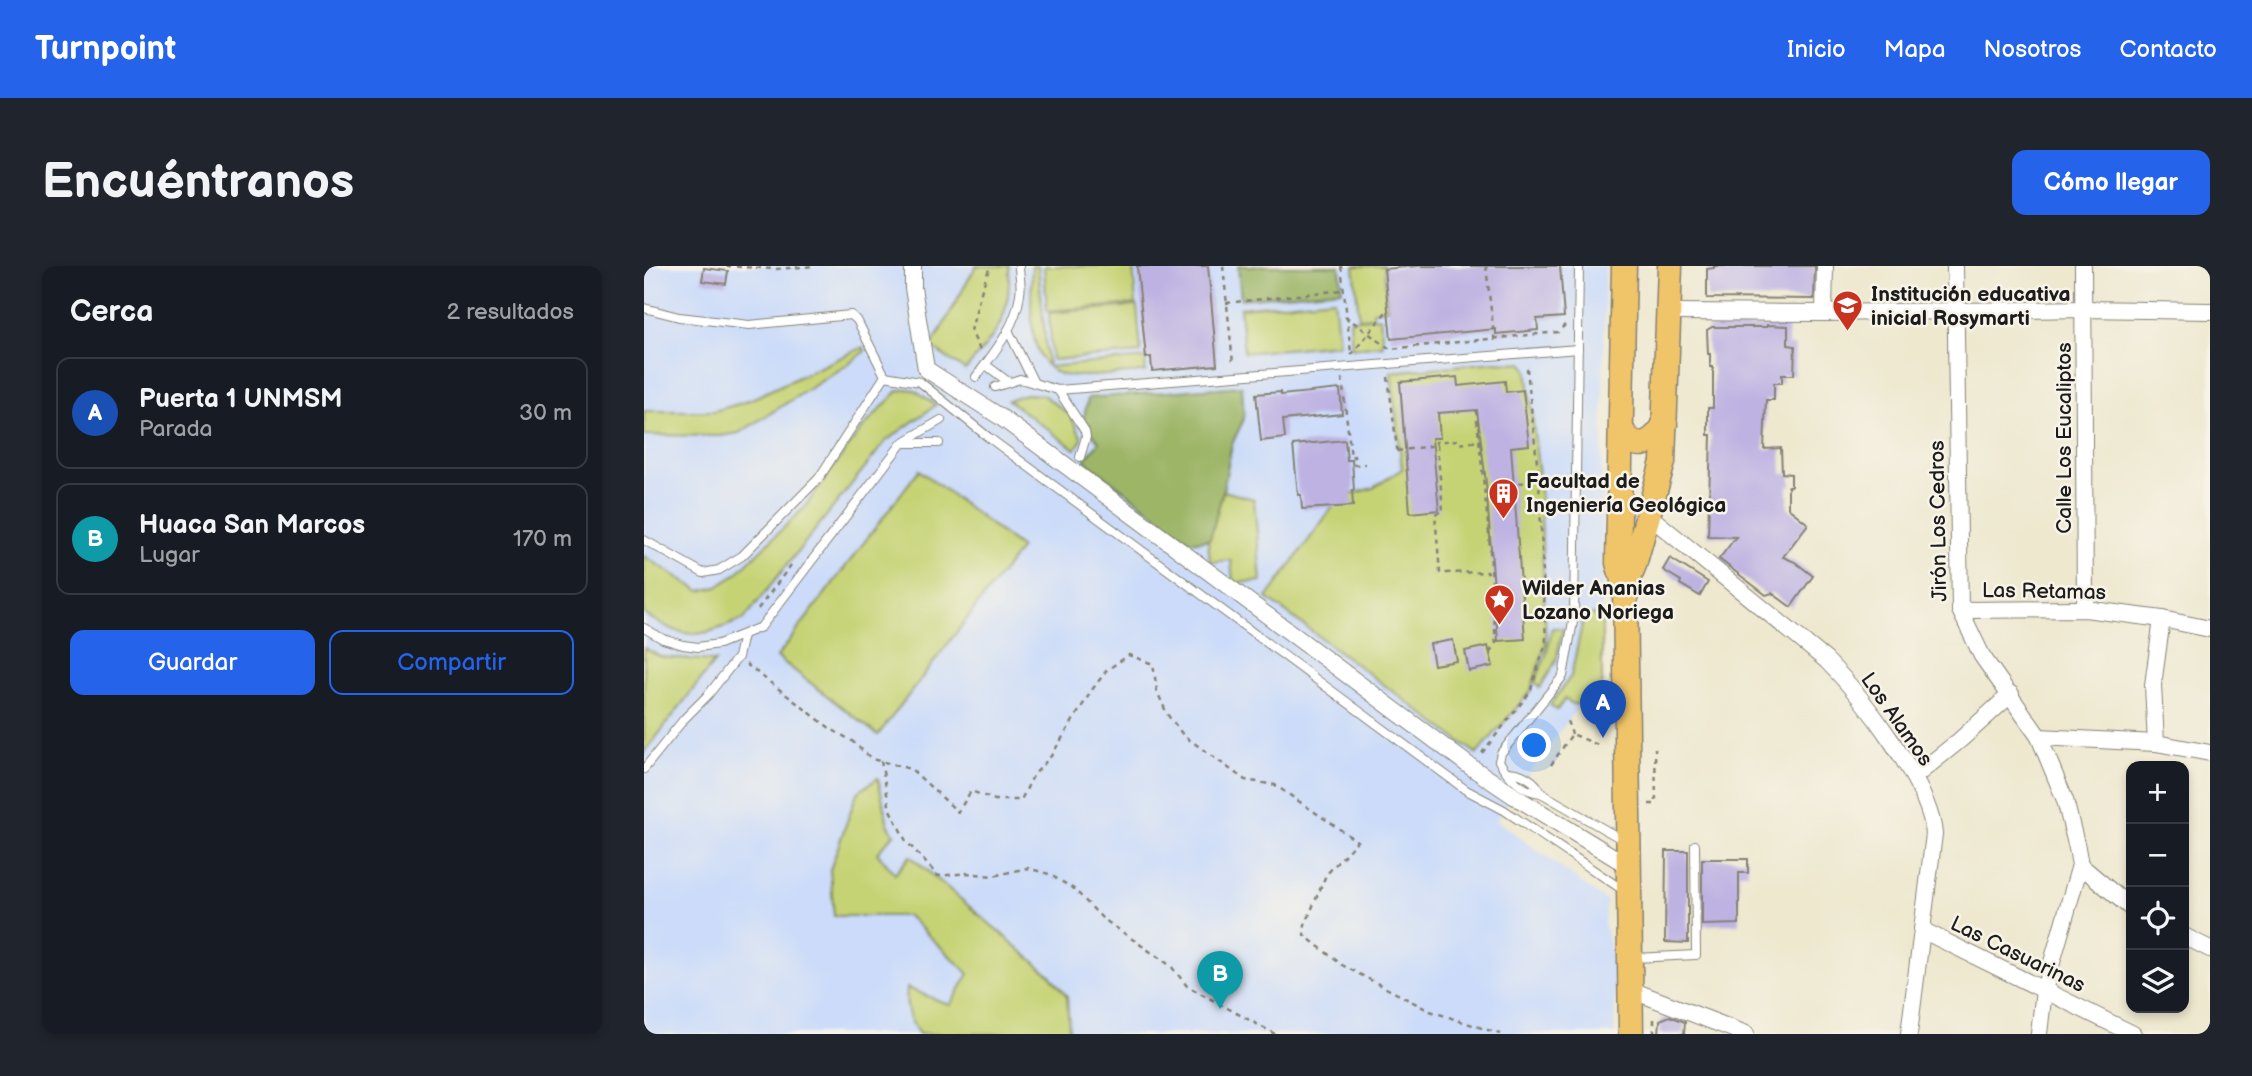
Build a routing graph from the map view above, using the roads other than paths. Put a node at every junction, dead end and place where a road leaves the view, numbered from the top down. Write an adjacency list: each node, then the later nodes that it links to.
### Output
1 (913, 266): 46 (street)
2 (1019, 266): 15 (lane)
3 (1579, 266): 16 (lane)
4 (1624, 266): 26 (main road)
5 (1670, 266): 13 (main road)
6 (1825, 266): 14 (street)
7 (1955, 266): 11 (street, Jirón Los Cedros)
8 (2083, 266): 10 (street, Calle Los Eucaliptos)
9 (644, 308): 18 (lane)
10 (2084, 309): 11 (street); 12 (street); 33 (street, Calle Los Eucaliptos)
11 (1955, 310): 14 (street); 34 (street, Jirón Los Cedros)
12 (2210, 311)
13 (1669, 312): 14 (street); 25 (main road)
14 (1824, 313)
15 (1008, 330): 17 (lane); 21 (lane)
16 (1578, 349): 23 (lane); 46 (lane)
17 (986, 365): 19 (lane); 20 (lane)
18 (885, 376): 31 (lane); 48 (lane, bridge)
19 (976, 377)
20 (1007, 382): 21 (lane); 22 (lane)
21 (1034, 383): 23 (lane)
22 (995, 387)
23 (1058, 390): 29 (lane)
24 (941, 420): 27 (lane)
25 (1665, 424): 26 (main road); 30 (main road)
26 (1621, 429): 32 (main road)
27 (902, 443): 28 (lane); 38 (lane)
28 (939, 443)
29 (1080, 457)
30 (1648, 515): 32 (main road); 44 (street, Los Alamos)
31 (644, 540)
32 (1625, 587): 46 (main road)
33 (2085, 609): 34 (street, Las Retamas); 35 (street, Las Retamas)
34 (1960, 610): 39 (street, Jirón Los Cedros)
35 (2162, 619): 37 (street, Las Retamas); 41 (street)
36 (644, 628): 38 (lane)
37 (2210, 629)
38 (743, 635): 43 (lane)
39 (2011, 694): 40 (street, Jirón Los Cedros); 44 (street)
40 (2039, 737): 41 (street); 47 (street, Jirón Los Cedros)
41 (2156, 743): 42 (street)
42 (2210, 753)
43 (644, 769)
44 (1914, 778): 50 (street, Los Alamos)
45 (1695, 845): 53 (lane)
46 (1630, 855): 48 (main road)
47 (2080, 865): 49 (street); 55 (street, Jirón Los Cedros)
48 (1630, 895): 53 (main road)
49 (2126, 904)
50 (1922, 930): 55 (street, Las Casuarinas); 58 (street, Los Alamos)
51 (2189, 938): 52 (street)
52 (2210, 949)
53 (1632, 958): 54 (main road)
54 (1631, 990): 56 (main road); 57 (street)
55 (2045, 990): 59 (street, Jirón Los Cedros); 60 (street, Las Casuarinas)
56 (1631, 1034)
57 (1746, 1034)
58 (1909, 1034)
59 (2039, 1034)
60 (2133, 1034)

